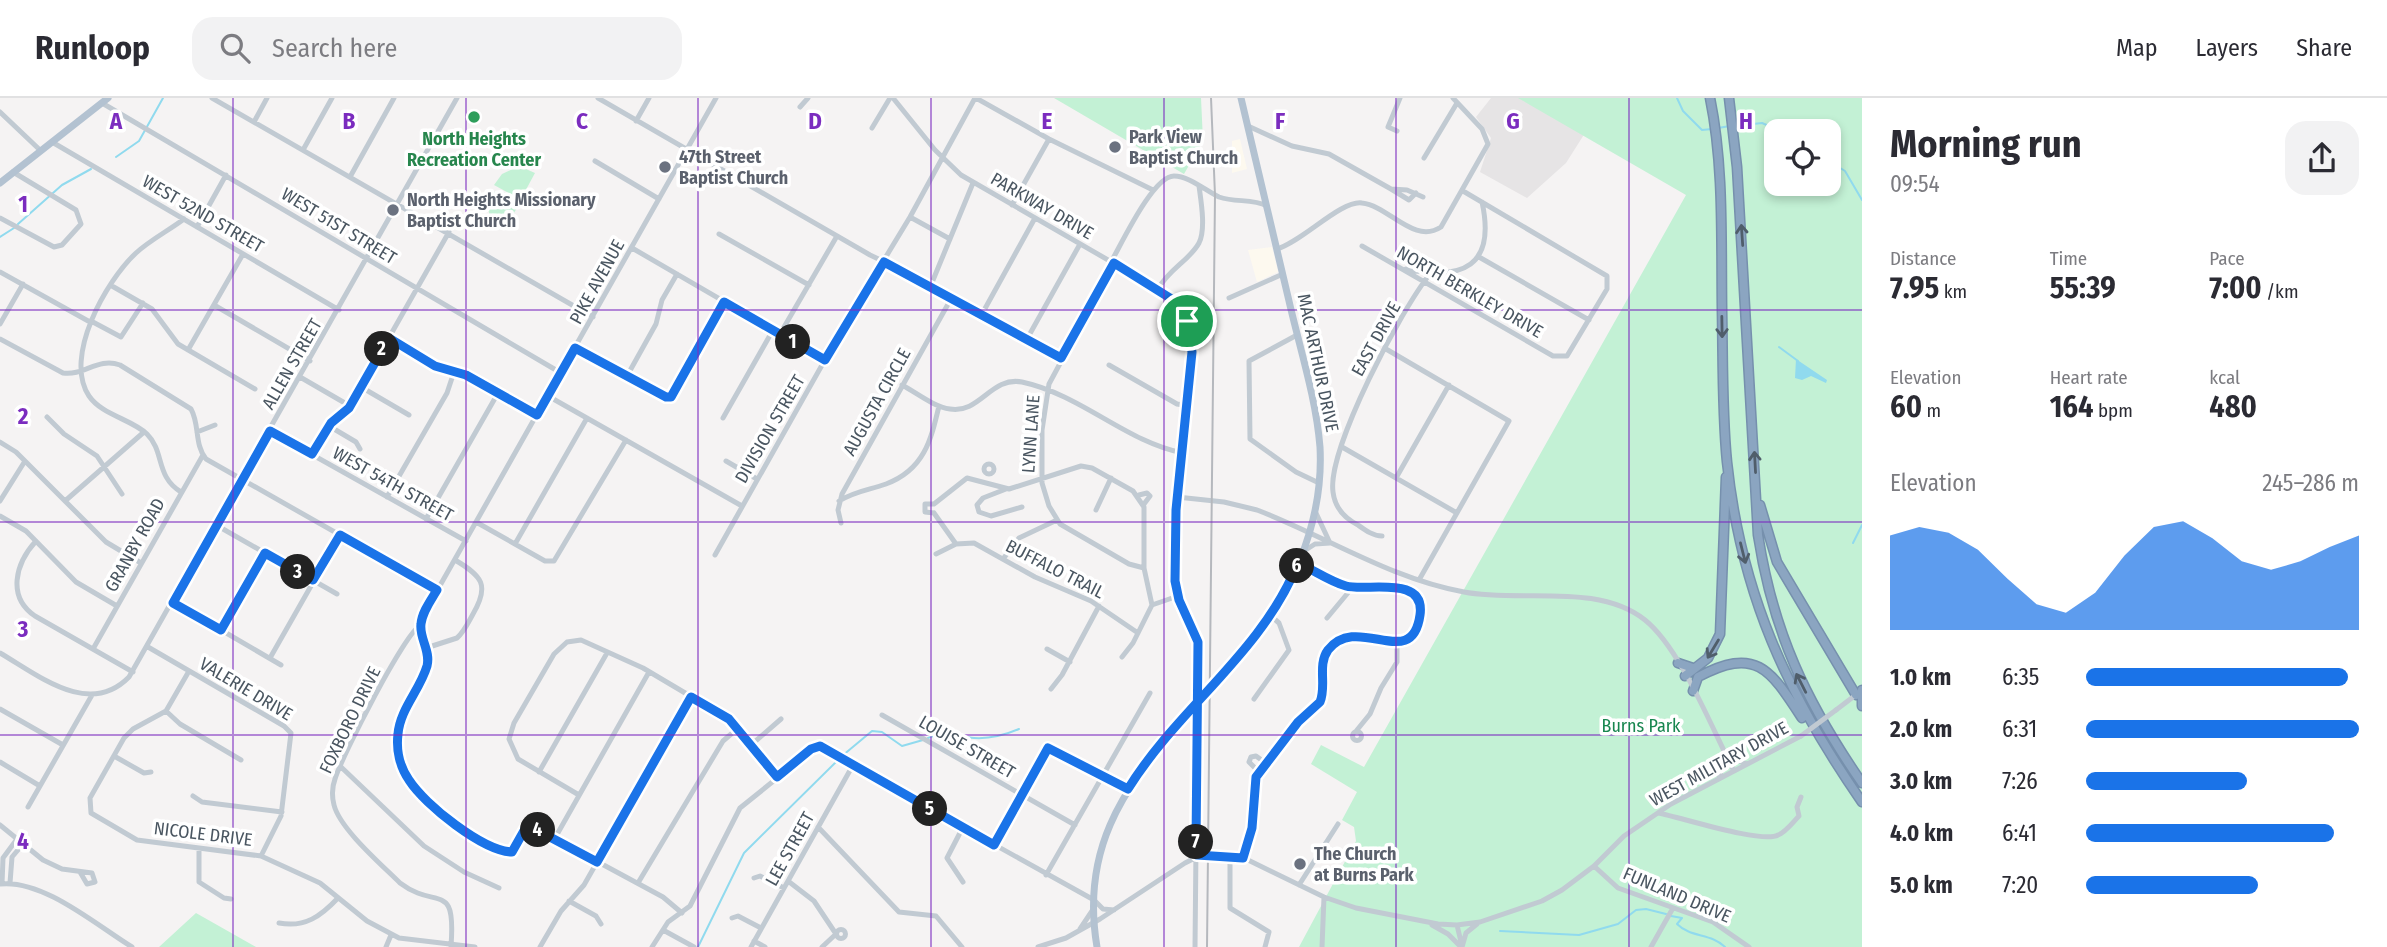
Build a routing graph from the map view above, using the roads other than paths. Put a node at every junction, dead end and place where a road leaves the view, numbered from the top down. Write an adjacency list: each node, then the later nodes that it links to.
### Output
1 (212, 98): 21 (street)
2 (268, 98): 21 (street)
3 (332, 98): 27 (street)
4 (394, 98): 35 (street)
5 (457, 98): 45 (street, ALLEN STREET)
6 (598, 98): 20 (street)
7 (649, 98): 20 (street)
8 (716, 98): 28 (street, PIKE AVENUE)
9 (808, 98): 18 (street)
10 (891, 98): 23 (street); 30 (street, PARKWAY DRIVE)
11 (975, 98): 25 (street); 30 (street, DIVISION STREET)
12 (1241, 98): 22 (main road, MAC ARTHUR DRIVE)
13 (1400, 98): 24 (street)
14 (1710, 98): 133 (highway, one-way to 133)
15 (1729, 98): 148 (highway, one-way to 15)
16 (106, 99): 26 (main road); 34 (street, WEST 51ST STREET)
17 (1455, 100): 31 (street); 40 (street)
18 (800, 107)
19 (1, 113): 29 (street)
20 (636, 121): 28 (street)
21 (254, 122): 27 (street)
22 (1248, 126): 41 (street); 43 (main road, MAC ARTHUR DRIVE)
23 (872, 128)
24 (1397, 131)
25 (1049, 139): 39 (street); 46 (street)
26 (52, 142): 29 (main road); 50 (street, WEST 52ND STREET)
27 (303, 150): 35 (street)
28 (687, 150): 42 (street, PIKE AVENUE); 54 (street)
29 (41, 151): 33 (main road)
30 (942, 158): 37 (street, PARKWAY DRIVE); 47 (street, DIVISION STREET)
31 (1424, 158)
32 (595, 161): 42 (street)
33 (13, 173): 36 (main road); 48 (street)
34 (226, 175): 51 (street); 62 (street, WEST 51ST STREET)
35 (350, 177): 45 (street)
36 (0, 183)
37 (973, 183): 46 (street, PARKWAY DRIVE); 55 (street)
38 (1199, 186): 39 (street); 43 (street); 76 (street)
39 (1153, 190): 64 (street, LYNN LANE)
40 (1463, 191): 44 (street); 59 (street)
41 (1423, 197)
42 (659, 199): 58 (street, PIKE AVENUE)
43 (1266, 202): 59 (main road, MAC ARTHUR DRIVE)
44 (1482, 202): 61 (street); 85 (street)
45 (397, 204): 52 (street); 62 (street, ALLEN STREET)
46 (1012, 205): 49 (street, PARKWAY DRIVE)
47 (910, 217): 55 (street); 63 (street, DIVISION STREET)
48 (0, 218)
49 (1035, 218): 56 (street, PARKWAY DRIVE); 83 (street)
50 (184, 219): 51 (street, WEST 52ND STREET); 72 (street)
51 (197, 227): 60 (street, WEST 52ND STREET)
52 (449, 232): 75 (street); 84 (street)
53 (719, 234): 73 (street)
54 (837, 236): 63 (street); 73 (street)
55 (950, 239): 74 (street)
56 (1080, 244): 64 (street, PARKWAY DRIVE); 93 (street)
57 (1362, 246): 65 (street, NORTH BERKLEY DRIVE)
58 (632, 248): 67 (street); 84 (street, PIKE AVENUE)
59 (1277, 249): 68 (main road, MAC ARTHUR DRIVE)
60 (243, 254): 81 (street); 82 (street, WEST 52ND STREET)
61 (1479, 257): 69 (street); 85 (street)
62 (367, 259): 75 (street, WEST 51ST STREET); 82 (street, ALLEN STREET)
63 (884, 262): 74 (street); 98 (street, DIVISION STREET)
64 (1112, 263): 76 (street, PARKWAY DRIVE); 97 (street, LYNN LANE)
65 (1396, 266): 69 (street); 70 (street, NORTH BERKLEY DRIVE)
66 (0, 271): 71 (street)
67 (677, 274): 79 (street); 104 (street)
68 (1283, 274): 78 (street); 90 (main road, MAC ARTHUR DRIVE)
69 (1430, 274): 70 (street, EAST DRIVE)
70 (1425, 282): 85 (street, NORTH BERKLEY DRIVE); 95 (street, EAST DRIVE)
71 (23, 284): 86 (street); 87 (street)
72 (112, 285): 80 (street); 86 (street)
73 (809, 285): 89 (street)
74 (930, 285): 77 (street)
75 (416, 289): 91 (street); 103 (street, WEST 51ST STREET)
76 (1158, 289): 115 (street, PARKWAY DRIVE)
77 (952, 297): 83 (street); 106 (street, AUGUSTA CIRCLE)
78 (1228, 298)
79 (724, 302): 88 (street); 104 (street)
80 (144, 303): 86 (street); 96 (street)
81 (214, 305): 96 (street); 99 (street)
82 (339, 310): 99 (street, ALLEN STREET)
83 (982, 314): 93 (street)
84 (593, 317): 94 (street, PIKE AVENUE)
85 (1589, 320)
86 (91, 322): 101 (street)
87 (0, 324)
88 (774, 330): 89 (street); 120 (street)
89 (780, 334): 98 (street)
90 (1297, 335): 144 (main road, MAC ARTHUR DRIVE); 144 (street)
91 (389, 338): 102 (street); 108 (street)
92 (0, 339): 101 (street)
93 (1027, 339): 97 (street)
94 (575, 348): 103 (street, PIKE AVENUE); 104 (street)
95 (1386, 349): 107 (street); 128 (street, EAST DRIVE)
96 (188, 350): 109 (street)
97 (1061, 358): 110 (street, LYNN LANE)
98 (825, 360): 142 (street, DIVISION STREET)
99 (310, 361): 105 (street, ALLEN STREET)
100 (1110, 365): 115 (street)
101 (80, 372): 124 (street); 125 (street)
102 (454, 372): 111 (street); 150 (street)
103 (561, 373): 112 (street, PIKE AVENUE)
104 (627, 376)
105 (300, 377): 113 (street); 123 (street, ALLEN STREET)
106 (902, 385): 114 (street); 152 (street, AUGUSTA CIRCLE)
107 (1449, 385): 140 (street); 161 (street)
108 (361, 387): 113 (street); 116 (street)
109 (255, 389)
110 (1048, 390): 114 (street); 130 (street); 138 (street, LYNN LANE)
111 (498, 393): 117 (street); 163 (street)
112 (548, 396): 117 (street, PIKE AVENUE); 119 (street)
113 (350, 406): 122 (street)
114 (939, 406): 152 (street)
115 (1189, 406): 130 (street, PARKWAY DRIVE)
116 (409, 415)
117 (537, 415): 165 (street, PIKE AVENUE)
118 (47, 417): 136 (street)
119 (587, 418): 126 (street); 174 (street)
120 (723, 418)
121 (215, 425): 125 (street)
122 (329, 426): 129 (street); 131 (street)
123 (270, 431): 131 (street, WEST 54TH STREET); 141 (street, ALLEN STREET)
124 (144, 432): 136 (street); 146 (street)
125 (197, 432): 132 (street)
126 (626, 440): 156 (street); 174 (street)
127 (0, 442): 134 (street)
128 (1342, 447): 140 (street); 147 (street, EAST DRIVE)
129 (360, 449)
130 (1183, 453): 151 (street, PARKWAY DRIVE)
131 (312, 454): 150 (street, WEST 54TH STREET)
132 (203, 455): 141 (street); 146 (street, GRANBY ROAD)
133 (1727, 460): 212 (highway, one-way to 212); 230 (highway, one-way to 230)
134 (25, 461): 153 (street); 154 (street)
135 (726, 461): 142 (street)
136 (105, 466): 149 (street); 153 (street)
137 (984, 473): 143 (street)
138 (1042, 478): 139 (street); 145 (street); 164 (street, LYNN LANE)
139 (1111, 478): 158 (street); 184 (street)
140 (1396, 478): 161 (street)
141 (242, 479): 167 (street, ALLEN STREET); 169 (street)
142 (757, 479): 156 (street, DIVISION STREET)
143 (980, 480): 145 (street); 155 (street)
144 (1318, 487): 147 (street); 159 (main road, MAC ARTHUR DRIVE)
145 (1006, 489): 157 (street)
146 (181, 492): 182 (street, GRANBY ROAD)
147 (1333, 492): 170 (street)
148 (1756, 492): 220 (highway); 250 (highway, one-way to 148)
149 (122, 494)
150 (387, 497): 163 (street, WEST 54TH STREET)
151 (1177, 497): 168 (street); 190 (street, PARKWAY DRIVE)
152 (839, 500): 166 (street)
153 (65, 501): 182 (street)
154 (0, 502)
155 (934, 503): 160 (street); 160 (street)
156 (742, 506): 179 (street, DIVISION STREET)
157 (1022, 507)
158 (1096, 510)
159 (1315, 510): 168 (main road, MAC ARTHUR DRIVE); 173 (street)
160 (934, 513): 175 (street)
161 (1457, 513): 186 (street)
162 (0, 516): 171 (street)
163 (426, 519): 172 (street, WEST 54TH STREET)
164 (1057, 520): 180 (street); 184 (street)
165 (476, 522): 172 (street, PIKE AVENUE); 174 (street)
166 (841, 523)
167 (216, 525): 176 (street); 191 (street, ALLEN STREET)
168 (1308, 532): 173 (street); 177 (main road, MAC ARTHUR DRIVE)
169 (340, 535): 185 (street); 188 (street)
170 (1382, 536)
171 (36, 541): 193 (street); 203 (street)
172 (466, 541): 181 (street, PIKE AVENUE)
173 (1330, 543): 177 (street); 186 (street)
174 (515, 544)
175 (956, 544): 178 (street); 180 (street, BUFFALO TRAIL)
176 (265, 553): 185 (street); 198 (street)
177 (1302, 553): 183 (main road, MAC ARTHUR DRIVE)
178 (936, 554)
179 (715, 555)
180 (1003, 559): 194 (street, BUFFALO TRAIL)
181 (455, 560): 188 (street, PIKE AVENUE); 202 (street)
182 (141, 563): 193 (street, GRANBY ROAD)
183 (1298, 563): 187 (street); 195 (main road, MAC ARTHUR DRIVE)
184 (1144, 568): 192 (street)
185 (313, 580): 189 (street); 208 (street)
186 (1419, 580): 210 (street)
187 (1352, 588): 196 (street); 200 (street)
188 (437, 590): 197 (street, PIKE AVENUE)
189 (337, 594)
190 (1178, 596): 192 (street); 273 (street, PARKWAY DRIVE)
191 (173, 603): 198 (street); 201 (street, ALLEN STREET)
192 (1152, 604): 199 (street)
193 (117, 606): 203 (street, GRANBY ROAD)
194 (1099, 606): 199 (street, BUFFALO TRAIL); 209 (street)
195 (1271, 616): 224 (street); 252 (main road, MAC ARTHUR DRIVE, bridge)
196 (1328, 618)
197 (421, 625): 202 (street); 242 (street, FOXBORO DRIVE)
198 (221, 630): 208 (street)
199 (1138, 633): 207 (street)
200 (1397, 643): 232 (street); 239 (street)
201 (148, 647): 213 (street, VALERIE DRIVE); 214 (street, ALLEN STREET)
202 (426, 648): 266 (street)
203 (93, 649): 214 (street)
204 (1047, 649): 209 (street)
205 (0, 653): 222 (street)
206 (607, 653): 215 (street); 245 (street); 245 (street)
207 (1122, 657)
208 (270, 658): 211 (street)
209 (1069, 662): 218 (street)
210 (1678, 663): 212 (highway); 217 (street)
211 (281, 665)
212 (1693, 668): 217 (highway)
213 (189, 671): 227 (street); 259 (street, VALERIE DRIVE)
214 (133, 672): 222 (street, ALLEN STREET)
215 (649, 672): 223 (street); 254 (street)
216 (1698, 677): 217 (highway); 219 (highway); 230 (highway)
217 (1686, 678): 219 (street)
218 (1051, 689)
219 (1693, 691): 236 (street)
220 (1858, 692): 225 (highway); 240 (street, WEST MILITARY DRIVE, bridge)
221 (1150, 693): 247 (street)
222 (92, 695): 233 (street)
223 (691, 697): 231 (street); 278 (street)
224 (1254, 699)
225 (1862, 705)
226 (0, 709): 233 (street)
227 (166, 711): 235 (street, NICOLE DRIVE); 237 (street)
228 (882, 715): 253 (street, LOUISE STREET)
229 (781, 719): 234 (street)
230 (1811, 726): 257 (highway)
231 (737, 729): 234 (street); 291 (street)
232 (1357, 730)
233 (63, 745): 251 (street)
234 (751, 745): 248 (street)
235 (114, 756): 244 (street); 270 (street, NICOLE DRIVE)
236 (1726, 756): 240 (street); 243 (street); 249 (street)
237 (241, 760)
238 (0, 762): 251 (street)
239 (1268, 764): 246 (street); 246 (street)
240 (1748, 764): 243 (street, WEST MILITARY DRIVE)
241 (853, 765): 248 (street); 264 (street, LEE STREET); 265 (street)
242 (340, 766): 294 (street); 317 (street, FOXBORO DRIVE)
243 (1734, 771): 249 (street, WEST MILITARY DRIVE)
244 (151, 772)
245 (539, 772): 254 (street)
246 (1259, 772): 276 (street)
247 (1103, 775): 252 (street); 253 (street); 263 (street)
248 (777, 777): 305 (street)
249 (1719, 778): 260 (street, WEST MILITARY DRIVE)
250 (1862, 783)
251 (40, 786): 258 (street)
252 (1128, 789): 299 (main road, MAC ARTHUR DRIVE)
253 (1021, 794): 263 (street, LOUISE STREET); 269 (street)
254 (579, 795): 266 (street)
255 (193, 796): 259 (street)
256 (1801, 797): 260 (street)
257 (1862, 802)
258 (29, 807)
259 (282, 812): 274 (street, VALERIE DRIVE)
260 (1658, 813): 277 (street, WEST MILITARY DRIVE)
261 (1338, 824): 293 (street)
262 (0, 825): 267 (street)
263 (1075, 825): 286 (street)
264 (818, 827): 288 (street, LEE STREET); 326 (street)
265 (963, 827): 269 (street); 289 (street)
266 (555, 838): 278 (street)
267 (17, 839): 268 (street); 271 (street)
268 (23, 844): 272 (street); 284 (street)
269 (994, 845): 286 (street)
270 (199, 849): 274 (street, NICOLE DRIVE); 298 (street)
271 (6, 852): 272 (street); 280 (street)
272 (13, 855): 281 (street)
273 (1197, 855): 275 (street, WEST MILITARY DRIVE); 279 (street); 283 (street, PARKWAY DRIVE)
274 (261, 856): 297 (street, NICOLE DRIVE)
275 (1230, 856): 276 (street, WEST MILITARY DRIVE); 330 (street)
276 (1243, 858): 293 (street, WEST MILITARY DRIVE)
277 (1602, 858): 282 (street, WEST MILITARY DRIVE); 287 (street)
278 (597, 862): 291 (street); 300 (street)
279 (1185, 863): 283 (street); 304 (street)
280 (2, 865): 281 (street); 292 (street)
281 (10, 866): 290 (street)
282 (1594, 866): 287 (street, FUNLAND DRIVE); 307 (street, WEST MILITARY DRIVE)
283 (1196, 867): 329 (street, PARKWAY DRIVE)
284 (80, 872)
285 (758, 875): 295 (street)
286 (1046, 875): 299 (street)
287 (1605, 877): 302 (street, FUNLAND DRIVE)
288 (788, 881): 295 (street, LEE STREET); 325 (street)
289 (963, 882)
290 (10, 883): 292 (street); 318 (street)
291 (638, 883): 305 (street)
292 (1, 884)
293 (1299, 886): 296 (street, WEST MILITARY DRIVE)
294 (499, 888)
295 (784, 888): 312 (street, LEE STREET)
296 (1324, 897): 306 (street, WEST MILITARY DRIVE); 331 (street)
297 (338, 898): 308 (street); 315 (street, NICOLE DRIVE)
298 (231, 899)
299 (1094, 900): 303 (main road, MAC ARTHUR DRIVE); 304 (street)
300 (569, 901): 310 (street); 321 (street)
301 (737, 908): 312 (street)
302 (1673, 908): 333 (street); 334 (street, FUNLAND DRIVE)
303 (1094, 909): 309 (main road, MAC ARTHUR DRIVE); 314 (street)
304 (1114, 910): 309 (street)
305 (682, 913): 313 (street)
306 (1426, 922): 311 (street, WEST MILITARY DRIVE); 332 (street)
307 (1480, 922): 311 (street, WEST MILITARY DRIVE); 332 (street)
308 (279, 923)
309 (1094, 923): 314 (street); 328 (main road, MAC ARTHUR DRIVE)
310 (601, 924)
311 (1457, 925): 332 (street)
312 (761, 928): 316 (street, LEE STREET)
313 (663, 930): 322 (street); 323 (street)
314 (1079, 931): 327 (street)
315 (391, 935): 317 (street, NICOLE DRIVE); 319 (street)
316 (753, 944): 324 (street)
317 (451, 945): 320 (street, NICOLE DRIVE)
318 (132, 947)
319 (386, 947)
320 (475, 947)
321 (540, 947)
322 (652, 947)
323 (694, 947)
324 (765, 947)
325 (822, 947)
326 (962, 947)
327 (1038, 947)
328 (1097, 947)
329 (1195, 947)
330 (1265, 947)
331 (1322, 947)
332 (1462, 947)
333 (1651, 947)
334 (1749, 947)

